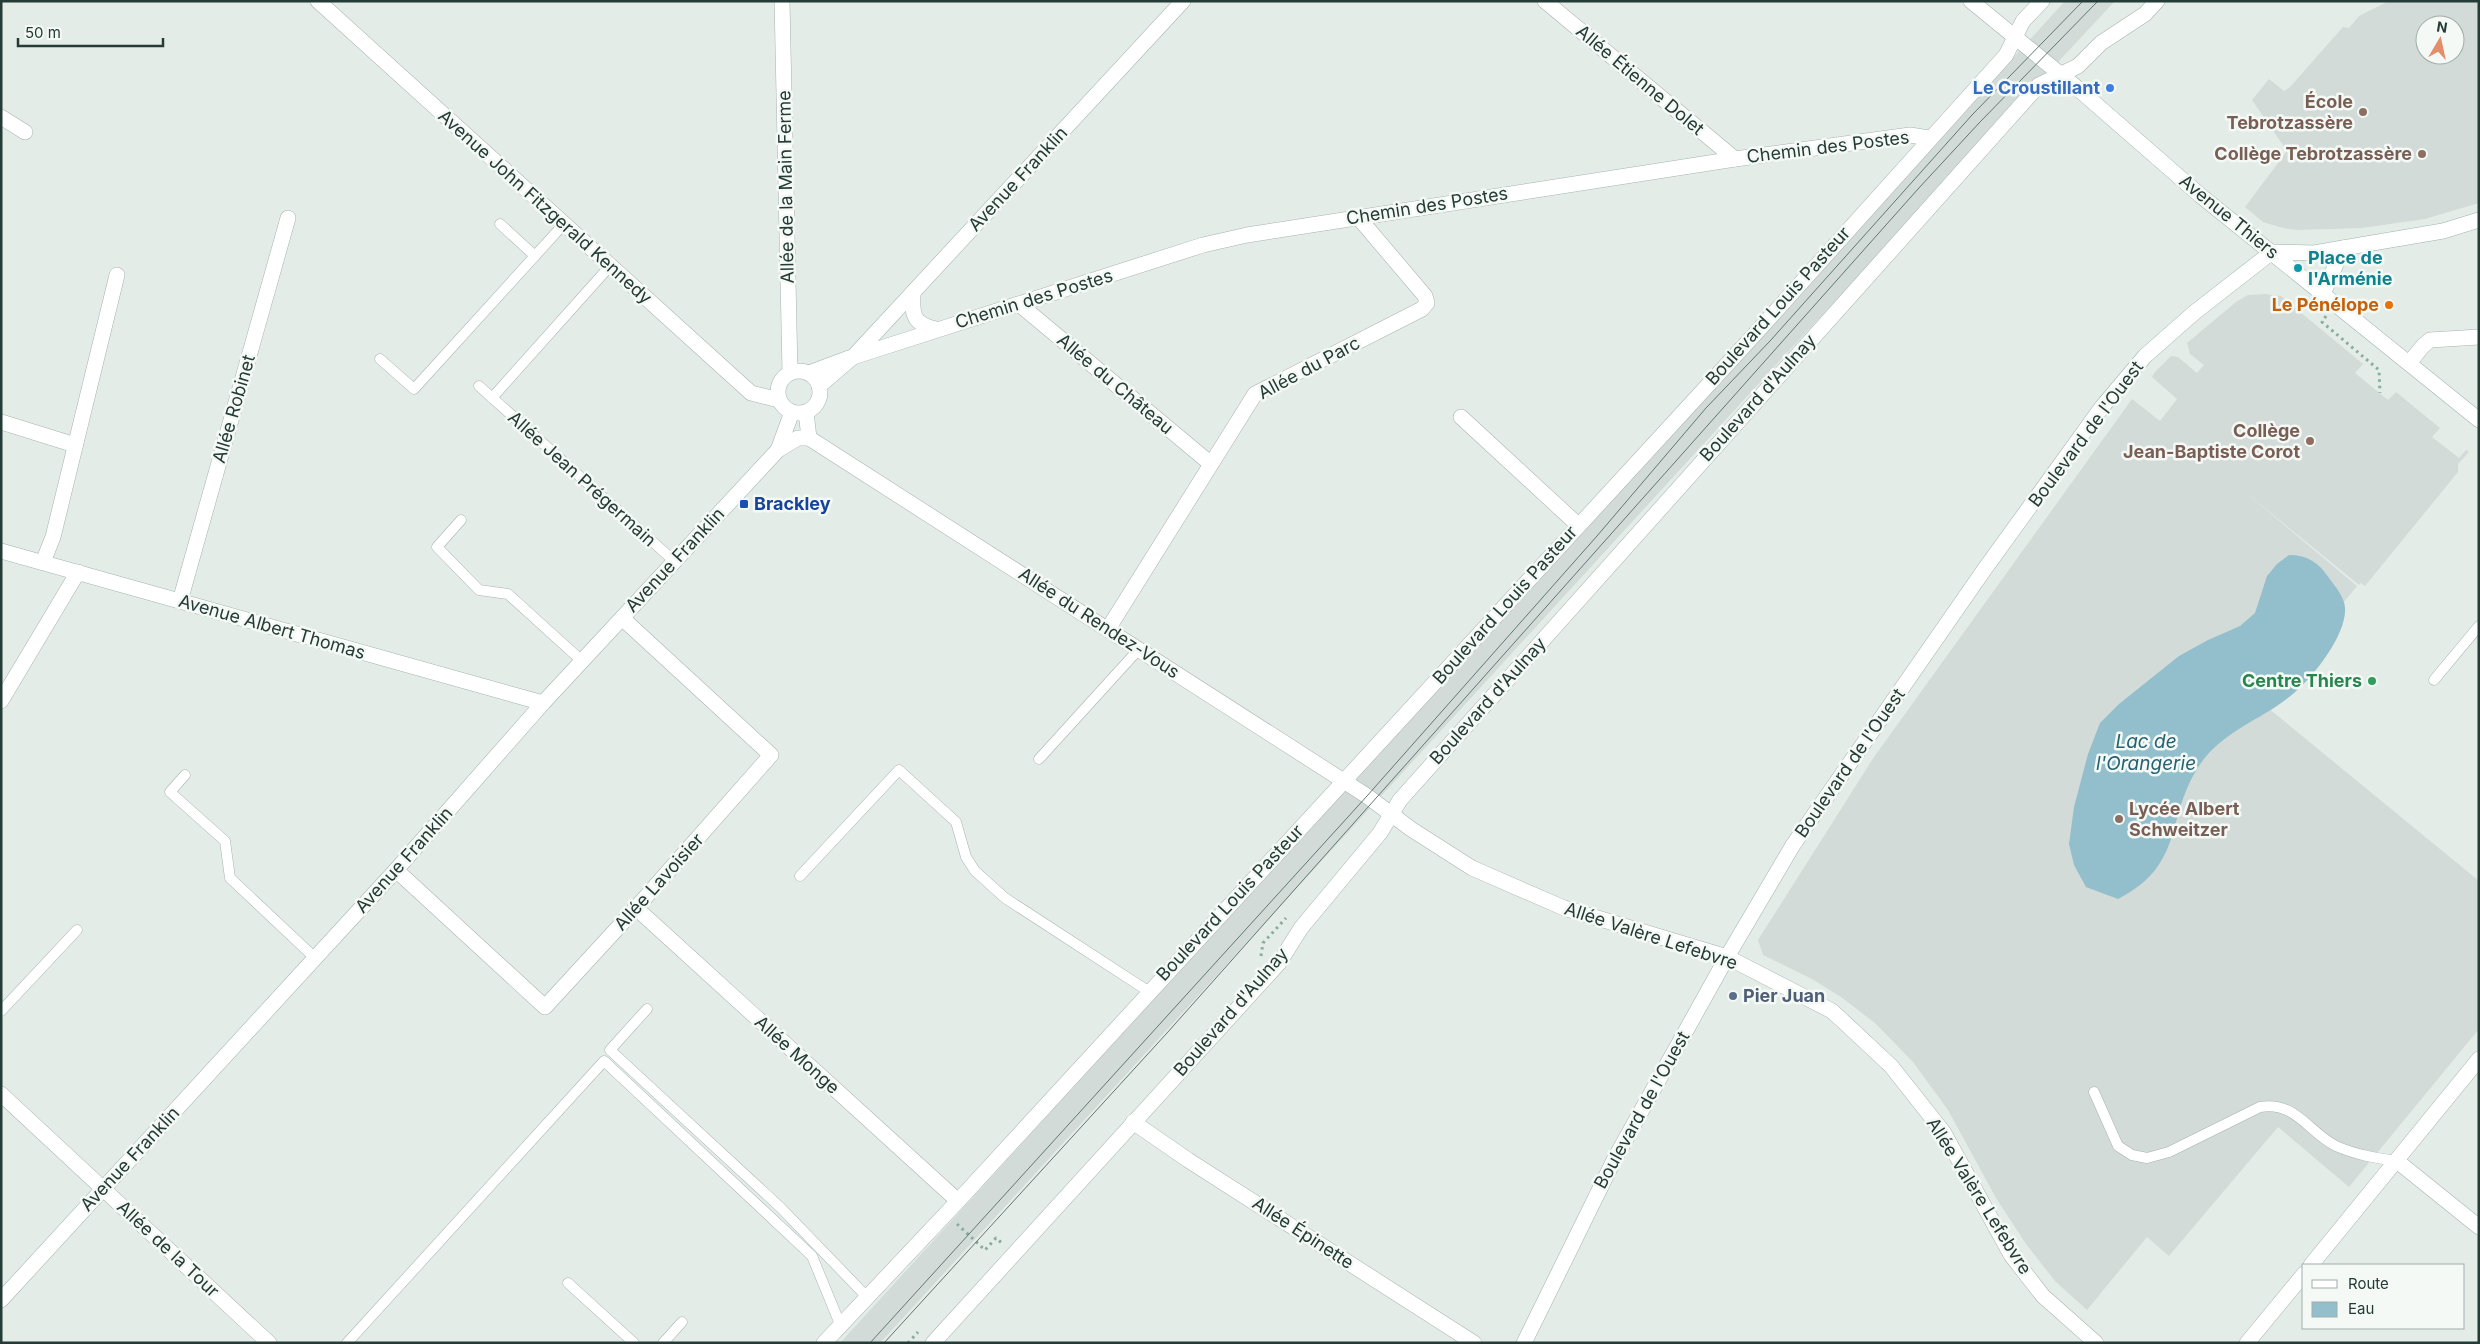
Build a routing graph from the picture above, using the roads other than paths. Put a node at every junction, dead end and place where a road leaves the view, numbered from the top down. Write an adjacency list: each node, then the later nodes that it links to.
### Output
1 (318, 1): 18 (street, Avenue John Fitzgerald Kennedy)
2 (782, 1): 32 (street, Allée de la Main Ferme)
3 (1183, 1): 24 (street, Avenue Franklin)
4 (1545, 1): 13 (street, Allée Étienne Dolet)
5 (1970, 1): 8 (street, Avenue Thiers)
6 (2042, 1): 8 (street, Boulevard Louis Pasteur)
7 (2156, 1): 9 (street, Boulevard d'Aulnay)
8 (2015, 37): 9 (street, Avenue Thiers); 12 (street, Boulevard Louis Pasteur)
9 (2056, 71): 20 (street, Avenue Thiers); 64 (street, Boulevard d'Aulnay)
10 (1, 117): 11 (street)
11 (25, 132)
12 (1929, 138): 13 (street, Chemin des Postes); 47 (street, Boulevard Louis Pasteur)
13 (1735, 159): 14 (street, Chemin des Postes)
14 (1358, 217): 26 (street, Chemin des Postes); 45 (street, Allée du Parc)
15 (288, 218): 52 (street, Allée Robinet)
16 (2479, 220): 19 (street)
17 (500, 224): 21 (lane)
18 (563, 224): 21 (lane); 22 (street, Avenue John Fitzgerald Kennedy)
19 (2343, 248): 20 (street); 25 (street)
20 (2272, 252): 25 (street, Avenue Thiers); 69 (street, Boulevard de l'Ouest)
21 (534, 256): 30 (lane)
22 (610, 266): 36 (lane, Allée Jean Prégermain); 37 (street, Avenue John Fitzgerald Kennedy)
23 (117, 275): 43 (street)
24 (913, 294): 27 (street, Chemin des Postes); 29 (street, Avenue Franklin)
25 (2329, 299): 31 (street, Avenue Thiers)
26 (1019, 304): 27 (street, Chemin des Postes); 45 (street, Allée du Château)
27 (936, 329): 29 (street, Chemin des Postes)
28 (2479, 337): 31 (street)
29 (853, 357): 33 (street, Avenue Franklin); 35 (street, Avenue Franklin)
30 (380, 359)
31 (2409, 363): 40 (street, Avenue Thiers)
32 (790, 373): 33 (street); 37 (street)
33 (809, 373): 35 (street)
34 (479, 386): 36 (lane, Allée Jean Prégermain)
35 (819, 386): 38 (street)
36 (492, 398): 49 (lane, Allée Jean Prégermain)
37 (779, 400): 38 (street)
38 (799, 412): 42 (street); 44 (street, Avenue Franklin)
39 (1461, 417): 47 (street)
40 (2479, 420)
41 (1, 422): 43 (street)
42 (809, 438): 44 (street); 55 (street, Allée du Rendez-Vous)
43 (75, 445): 50 (street)
44 (778, 450): 49 (street, Avenue Franklin)
45 (1211, 464): 55 (street, Allée du Parc)
46 (461, 520): 57 (lane)
47 (1578, 525): 63 (street, Boulevard Louis Pasteur)
48 (1, 551): 50 (street, Avenue Albert Thomas)
49 (673, 560): 53 (street, Avenue Franklin)
50 (44, 562): 51 (street, Avenue Albert Thomas)
51 (78, 572): 52 (street, Avenue Albert Thomas); 59 (street)
52 (180, 601): 60 (street, Avenue Albert Thomas)
53 (622, 618): 57 (street, Avenue Franklin); 67 (street, Allée Lavoisier)
54 (2479, 626): 58 (lane)
55 (1108, 629): 56 (street, Allée du Rendez-Vous)
56 (1139, 648): 61 (lane); 63 (street, Allée du Rendez-Vous)
57 (582, 661): 60 (street, Avenue Franklin)
58 (2434, 680)
59 (1, 701)
60 (543, 703): 65 (street, Avenue Franklin)
61 (1039, 759)
62 (185, 775): 70 (lane)
63 (1344, 781): 64 (street, Allée du Rendez-Vous); 71 (street, Boulevard Louis Pasteur)
64 (1389, 813): 69 (street, Allée Valère Lefebvre); 77 (street, Boulevard d'Aulnay)
65 (396, 870): 67 (street, Allée Lavoisier); 70 (street, Avenue Franklin)
66 (800, 876): 71 (lane)
67 (636, 908): 80 (street, Allée Monge)
68 (77, 930): 73 (lane)
69 (1727, 957): 96 (street, Boulevard de l'Ouest); 97 (street, Allée Valère Lefebvre)
70 (315, 958): 79 (street, Avenue Franklin)
71 (1148, 991): 80 (street, Boulevard Louis Pasteur)
72 (647, 1009): 85 (lane)
73 (1, 1012)
74 (2479, 1059): 78 (street)
75 (2094, 1092): 78 (lane)
76 (1, 1094): 79 (street, Allée de la Tour)
77 (1133, 1122): 94 (street, Boulevard d'Aulnay); 95 (street, Allée Épinette)
78 (2397, 1161): 81 (street); 82 (street)
79 (102, 1188): 86 (street, Avenue Franklin); 89 (street, Allée de la Tour)
80 (958, 1201): 85 (street)
81 (2479, 1228)
82 (2312, 1264)
83 (2302, 1276): 98 (street)
84 (568, 1283): 91 (lane)
85 (868, 1298): 88 (street)
86 (1, 1300)
87 (682, 1322): 92 (lane)
88 (840, 1324): 90 (lane); 93 (street)
89 (269, 1343)
90 (347, 1343)
91 (634, 1343)
92 (663, 1343)
93 (824, 1343)
94 (934, 1343)
95 (1474, 1343)
96 (1524, 1343)
97 (2096, 1343)
98 (2246, 1343)

